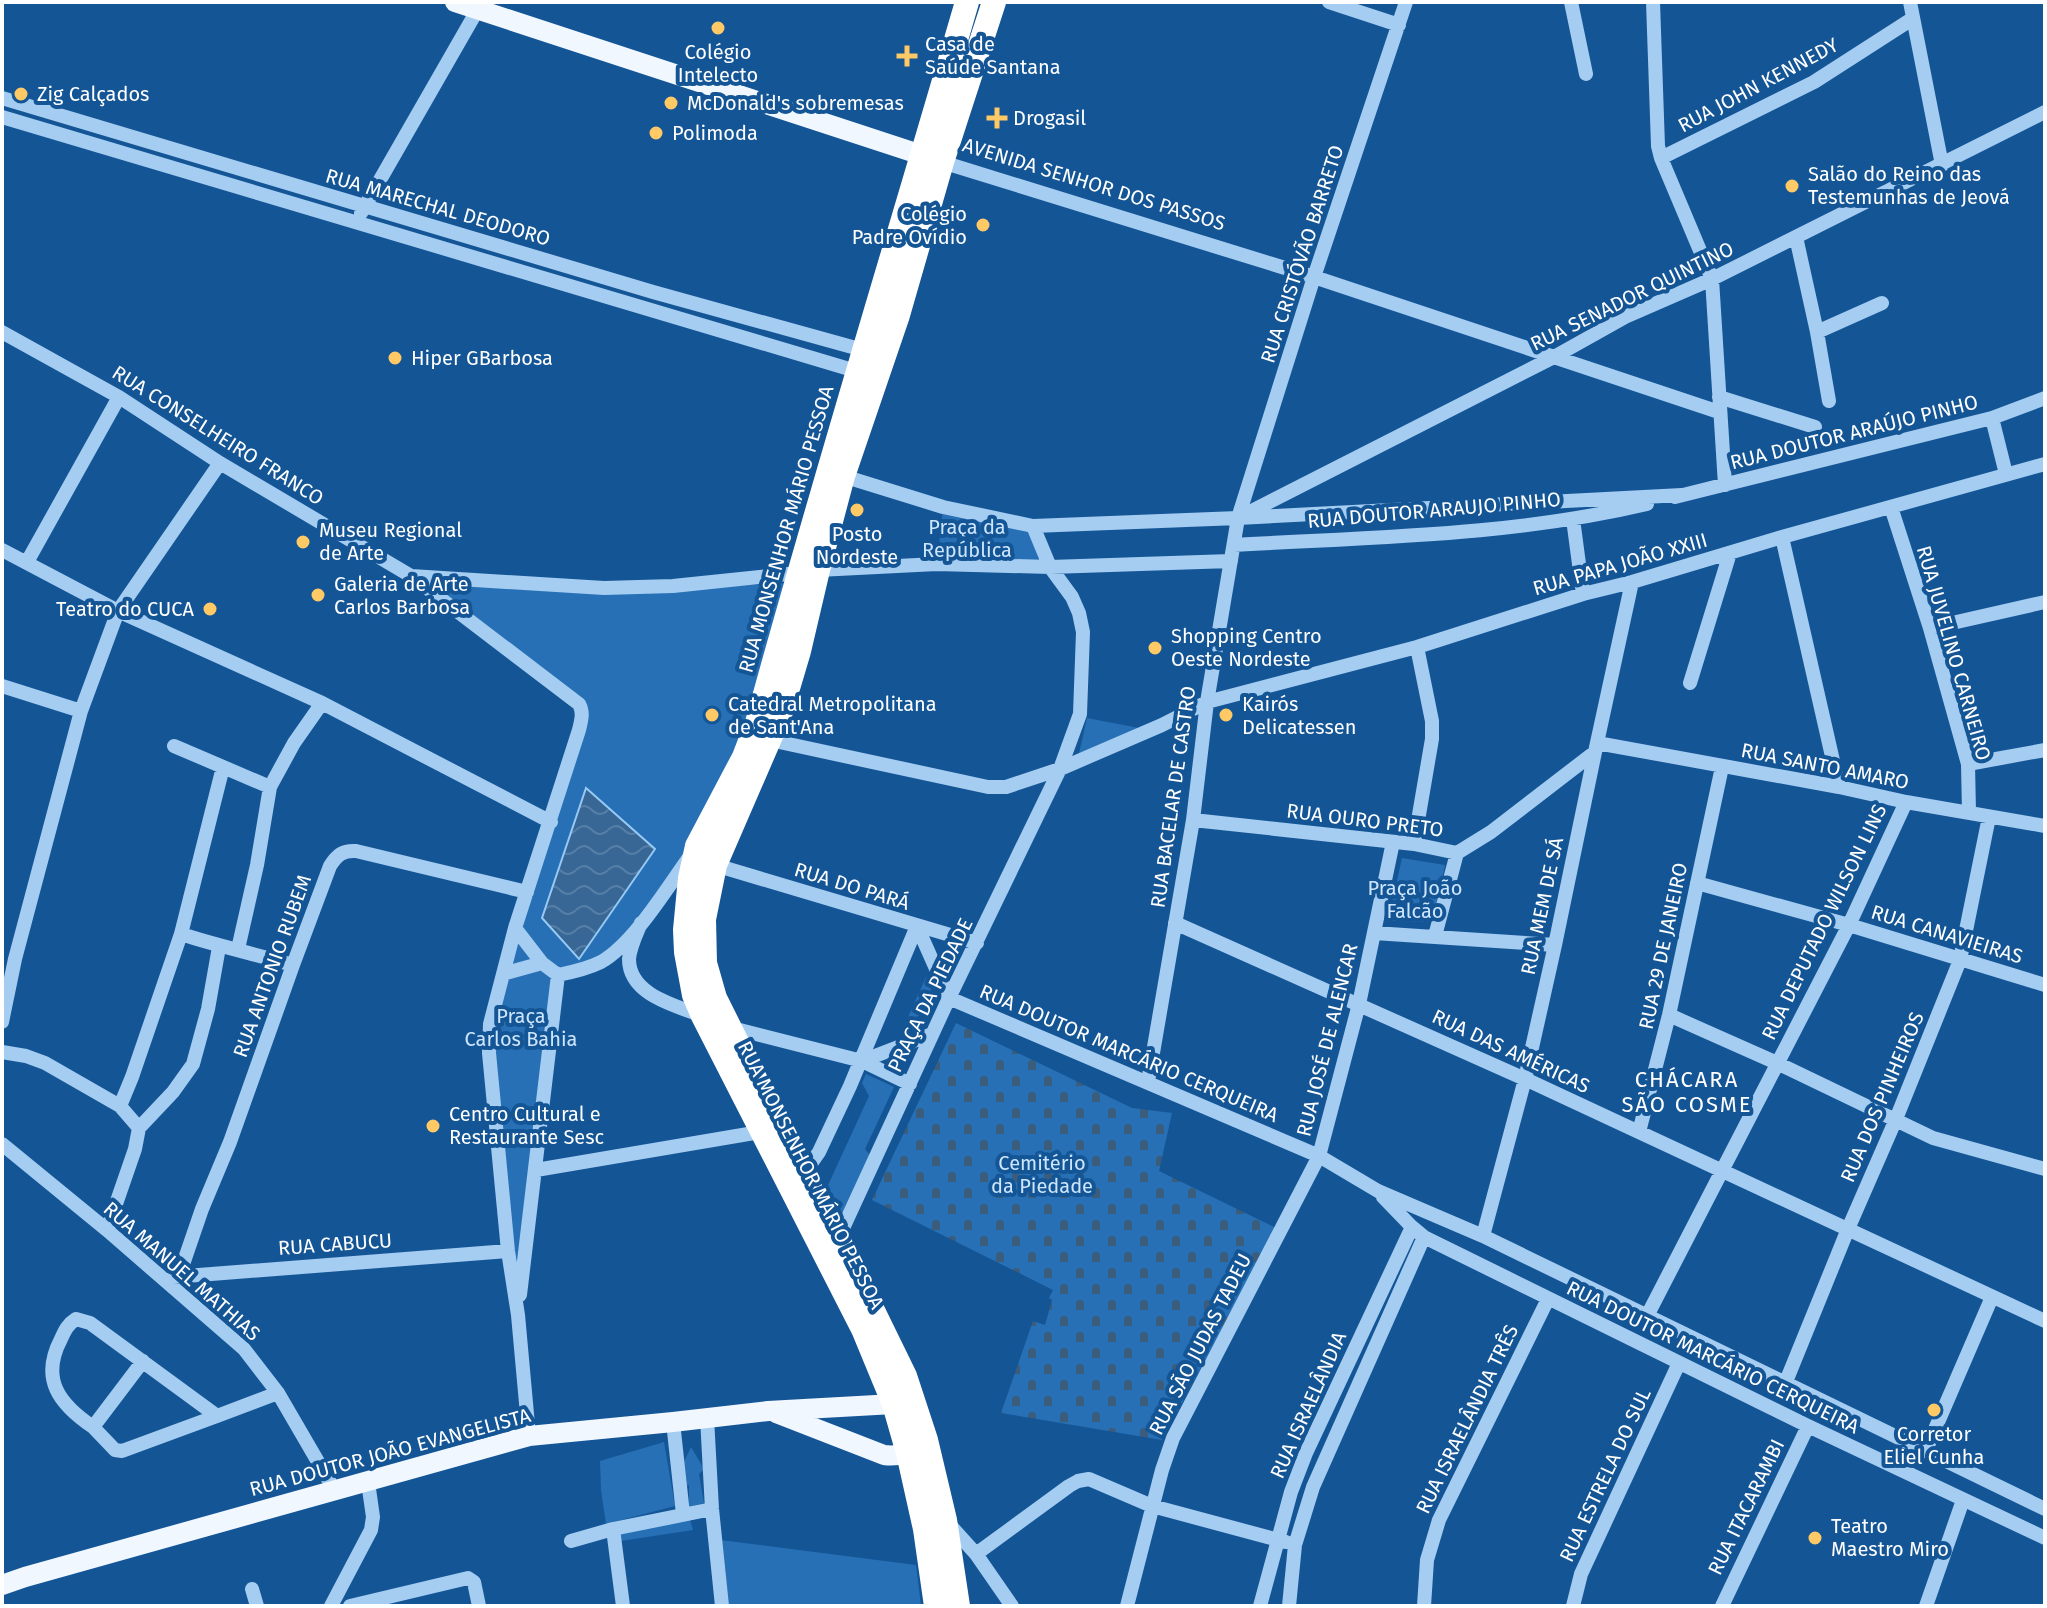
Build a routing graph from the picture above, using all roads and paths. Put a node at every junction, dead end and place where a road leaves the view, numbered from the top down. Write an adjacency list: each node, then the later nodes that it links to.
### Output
1 (455, 2): 9 (main road, AVENIDA SENHOR DOS PASSOS)
2 (967, 2): 17 (highway, RUA MONSENHOR MÁRIO PESSOA)
3 (994, 2): 17 (highway, RUA MONSENHOR MÁRIO PESSOA)
4 (1329, 2): 11 (street)
5 (1406, 2): 11 (street, RUA CRISTÓVÃO BARRETO)
6 (1571, 2): 12 (street)
7 (1653, 2): 16 (street)
8 (1910, 2): 10 (street)
9 (480, 6): 17 (main road, AVENIDA SENHOR DOS PASSOS); 19 (street)
10 (1912, 19): 16 (street, RUA JOHN KENNEDY); 18 (street)
11 (1399, 25): 22 (street, RUA CRISTÓVÃO BARRETO)
12 (1586, 74)
13 (2, 98): 19 (street, RUA MARECHAL DEODORO)
14 (2045, 112): 18 (street, RUA SENADOR QUINTINO)
15 (2, 117): 20 (street, RUA MARECHAL DEODORO)
16 (1661, 158): 23 (street)
17 (932, 159): 22 (street, AVENIDA SENHOR DOS PASSOS); 24 (highway, RUA MONSENHOR MÁRIO PESSOA); 39 (highway, RUA MONSENHOR MÁRIO PESSOA)
18 (1942, 165): 21 (street, RUA SENADOR QUINTINO)
19 (365, 207): 20 (street); 29 (street, RUA MARECHAL DEODORO)
20 (355, 221): 29 (street, RUA MARECHAL DEODORO)
21 (1796, 237): 23 (street, RUA SENADOR QUINTINO); 27 (street)
22 (1314, 277): 28 (street, AVENIDA SENHOR DOS PASSOS); 43 (street, RUA CRISTÓVÃO BARRETO)
23 (1712, 279): 28 (street, RUA SENADOR QUINTINO); 33 (street)
24 (885, 281): 29 (highway, RUA MONSENHOR MÁRIO PESSOA); 39 (highway)
25 (1882, 303): 27 (street)
26 (2, 332): 30 (street, RUA CONSELHEIRO FRANCO)
27 (1817, 332): 32 (street)
28 (1552, 358): 33 (street, AVENIDA SENHOR DOS PASSOS); 43 (street, RUA SENADOR QUINTINO)
29 (860, 361): 53 (highway, RUA MONSENHOR MÁRIO PESSOA)
30 (119, 397): 36 (street, RUA CONSELHEIRO FRANCO); 51 (street)
31 (2045, 398): 34 (street, RUA DOUTOR ARAÚJO PINHO)
32 (1829, 401)
33 (1719, 404): 35 (street, AVENIDA SENHOR DOS PASSOS); 40 (street)
34 (1992, 418): 38 (street); 40 (street, RUA DOUTOR ARAÚJO PINHO)
35 (1815, 427)
36 (220, 463): 54 (street, RUA CONSELHEIRO FRANCO); 58 (street)
37 (2045, 464): 38 (street, RUA PAPA JOÃO XXIII)
38 (2006, 474): 42 (street, RUA PAPA JOÃO XXIII)
39 (843, 476): 45 (street); 53 (highway, RUA MONSENHOR MÁRIO PESSOA)
40 (1725, 485): 41 (street, RUA DOUTOR ARAUJO PINHO)
41 (1682, 495): 43 (street, RUA DOUTOR ARAUJO PINHO); 44 (street, RUA DOUTOR ARAUJO PINHO)
42 (1891, 507): 46 (street, RUA PAPA JOÃO XXIII); 59 (street, RUA JUVELINO CARNEIRO)
43 (1238, 518): 45 (street); 47 (street, RUA BACELAR DE CASTRO)
44 (1573, 519): 47 (street, RUA DOUTOR ARAUJO PINHO); 56 (street)
45 (1033, 526): 52 (street, PRAÇA DA PIEDADE)
46 (1782, 537): 49 (street, RUA PAPA JOÃO XXIII); 75 (street)
47 (1234, 545): 50 (street, RUA BACELAR DE CASTRO)
48 (2, 550): 51 (street)
49 (1730, 553): 55 (street, RUA PAPA JOÃO XXIII); 61 (street)
50 (1231, 561): 52 (street); 63 (street, RUA BACELAR DE CASTRO)
51 (27, 562): 58 (street)
52 (1050, 567): 53 (street); 73 (street, PRAÇA DA PIEDADE)
53 (808, 572): 54 (street); 66 (highway, RUA MONSENHOR MÁRIO PESSOA); 84 (highway, RUA MONSENHOR MÁRIO PESSOA)
54 (411, 576): 80 (street, RUA CONSELHEIRO FRANCO)
55 (1632, 582): 56 (street, RUA PAPA JOÃO XXIII); 68 (street, RUA MEM DE SÁ)
56 (1583, 594): 60 (street, RUA PAPA JOÃO XXIII)
57 (2045, 602): 59 (street)
58 (118, 611): 64 (street); 65 (street)
59 (1930, 628): 70 (street, RUA JUVELINO CARNEIRO)
60 (1417, 647): 63 (street, RUA PAPA JOÃO XXIII); 83 (street)
61 (1690, 683)
62 (2, 686): 65 (street)
63 (1207, 702): 73 (street, RUA PAPA JOÃO XXIII); 79 (street, RUA BACELAR DE CASTRO)
64 (322, 703): 74 (street); 80 (street)
65 (81, 711): 101 (street)
66 (770, 740): 73 (street, RUA PAPA JOÃO XXIII); 86 (highway, RUA MONSENHOR MÁRIO PESSOA)
67 (174, 746): 71 (street)
68 (1596, 747): 72 (street, RUA SANTO AMARO); 85 (street, RUA OURO PRETO); 98 (street, RUA MEM DE SÁ)
69 (2045, 750): 70 (street)
70 (1968, 764): 77 (street, RUA JUVELINO CARNEIRO)
71 (223, 767): 74 (street); 95 (street)
72 (1722, 767): 75 (street, RUA SANTO AMARO); 87 (street, RUA 29 DE JANEIRO)
73 (1060, 769): 97 (street, PRAÇA DA PIEDADE)
74 (270, 787): 100 (street)
75 (1839, 787): 76 (street, RUA SANTO AMARO)
76 (1906, 802): 77 (street, RUA SANTO AMARO); 91 (street, RUA DEPUTADO WILSON LINS)
77 (1969, 812): 78 (street, RUA SANTO AMARO)
78 (1989, 817): 81 (street, RUA SANTO AMARO); 102 (street, RUA DOS PINHEIROS)
79 (1193, 820): 82 (street, RUA OURO PRETO); 90 (street, RUA BACELAR DE CASTRO)
80 (551, 822): 88 (street)
81 (2045, 826)
82 (1393, 842): 83 (street, RUA OURO PRETO); 94 (street)
83 (1414, 844): 85 (street, RUA OURO PRETO)
84 (697, 846): 89 (street); 112 (highway, RUA MONSENHOR MÁRIO PESSOA)
85 (1457, 853): 96 (street)
86 (715, 865): 92 (street, RUA DO PARÁ); 114 (highway, RUA MONSENHOR MÁRIO PESSOA)
87 (1697, 883): 91 (street, RUA CANAVIEIRAS); 111 (street, RUA 29 DE JANEIRO)
88 (527, 892): 93 (street); 104 (street, RUA ANTONIO RUBEM)
89 (641, 923): 106 (street); 112 (street)
90 (1175, 923): 110 (street, RUA DAS AMÉRICAS); 120 (street, RUA BACELAR DE CASTRO)
91 (1849, 925): 102 (street, RUA CANAVIEIRAS); 118 (street, RUA DEPUTADO WILSON LINS)
92 (917, 926): 97 (street, RUA DO PARÁ); 109 (street); 117 (street, PRAÇA DA PIEDADE)
93 (515, 928): 103 (street); 105 (street)
94 (1374, 933): 96 (street); 110 (street, RUA JOSÉ DE ALENCAR)
95 (181, 934): 99 (street); 122 (street)
96 (1435, 936): 98 (street)
97 (977, 943): 109 (street, PRAÇA DA PIEDADE)
98 (1555, 945): 119 (street, RUA MEM DE SÁ)
99 (219, 947): 100 (street); 124 (street)
100 (238, 949): 104 (street)
101 (15, 959): 107 (street); 113 (street)
102 (1960, 960): 108 (street, RUA CANAVIEIRAS); 123 (street, RUA DOS PINHEIROS)
103 (542, 963): 105 (street); 106 (street)
104 (293, 965): 140 (street, RUA ANTONIO RUBEM)
105 (503, 974): 139 (street)
106 (558, 975): 130 (street)
107 (2, 984)
108 (2045, 985)
109 (949, 998): 115 (street, PRAÇA DA PIEDADE); 120 (street, RUA DOUTOR MARCÁRIO CERQUEIRA)
110 (1359, 1004): 119 (street, RUA DAS AMÉRICAS); 128 (street, RUA JOSÉ DE ALENCAR)
111 (1669, 1015): 118 (street); 126 (street, RUA 29 DE JANEIRO)
112 (703, 1016): 114 (street); 125 (highway, RUA MONSENHOR MÁRIO PESSOA)
113 (2, 1022)
114 (730, 1028): 117 (street); 132 (highway, RUA MONSENHOR MÁRIO PESSOA)
115 (932, 1034): 117 (street); 121 (street, PRAÇA DA PIEDADE)
116 (2, 1052): 122 (street)
117 (862, 1061): 121 (street); 132 (street, PRAÇA DA PIEDADE)
118 (1777, 1063): 123 (street); 131 (street, RUA DEPUTADO WILSON LINS)
119 (1525, 1079): 126 (street, RUA DAS AMÉRICAS); 137 (street, RUA MEM DE SÁ)
120 (1148, 1082): 128 (street, RUA DOUTOR MARCÁRIO CERQUEIRA)
121 (910, 1084): 138 (street, PRAÇA DA PIEDADE)
122 (120, 1106): 124 (street)
123 (1896, 1119): 129 (street); 134 (street, RUA DOS PINHEIROS)
124 (139, 1128): 135 (street)
125 (760, 1132): 130 (street); 150 (highway, RUA MONSENHOR MÁRIO PESSOA)
126 (1639, 1132): 131 (street, RUA DAS AMÉRICAS)
127 (2, 1144): 135 (street, RUA MANUEL MATHIAS)
128 (1319, 1156): 133 (street, RUA DOUTOR MARCÁRIO CERQUEIRA); 167 (street, RUA SÃO JUDAS TADEU)
129 (2045, 1169)
130 (536, 1170): 143 (street)
131 (1721, 1171): 134 (street, RUA DAS AMÉRICAS); 144 (street, RUA DEPUTADO WILSON LINS)
132 (803, 1175): 138 (highway, RUA MONSENHOR MÁRIO PESSOA)
133 (1378, 1191): 136 (street, RUA DOUTOR MARCÁRIO CERQUEIRA); 137 (street, RUA DOUTOR MARCÁRIO CERQUEIRA)
134 (1848, 1229): 141 (street, RUA DAS AMÉRICAS); 148 (street, RUA DOS PINHEIROS)
135 (107, 1230): 140 (street, RUA MANUEL MATHIAS)
136 (1418, 1232): 142 (street, RUA DOUTOR MARCÁRIO CERQUEIRA); 174 (street, RUA ISRAELÂNDIA); 176 (street)
137 (1483, 1236): 144 (street, RUA DOUTOR MARCÁRIO CERQUEIRA)
138 (838, 1239): 150 (highway, RUA MONSENHOR MÁRIO PESSOA)
139 (508, 1251): 140 (street, RUA CABUCU); 143 (street)
140 (172, 1278): 149 (street, RUA MANUEL MATHIAS)
141 (1992, 1297): 145 (street, RUA DAS AMÉRICAS); 160 (street)
142 (1548, 1299): 147 (street, RUA DOUTOR MARCÁRIO CERQUEIRA); 194 (street, RUA ISRAELÂNDIA TRÊS)
143 (518, 1315): 157 (street)
144 (1647, 1316): 148 (street, RUA DOUTOR MARCÁRIO CERQUEIRA)
145 (2045, 1321)
146 (143, 1361): 152 (street); 156 (street); 156 (street)
147 (1679, 1363): 155 (street, RUA DOUTOR MARCÁRIO CERQUEIRA); 195 (street, RUA ESTRELA DO SUL)
148 (1785, 1384): 158 (street, RUA DOUTOR MARCÁRIO CERQUEIRA)
149 (278, 1393): 152 (street); 165 (street, RUA MANUEL MATHIAS)
150 (903, 1401): 151 (main road, RUA DOUTOR JOÃO EVANGELISTA); 159 (highway, RUA MONSENHOR MÁRIO PESSOA)
151 (768, 1411): 153 (main road, RUA DOUTOR JOÃO EVANGELISTA); 159 (main road)
152 (217, 1416): 156 (street)
153 (707, 1418): 154 (main road, RUA DOUTOR JOÃO EVANGELISTA); 169 (street)
154 (673, 1422): 157 (main road, RUA DOUTOR JOÃO EVANGELISTA); 170 (street)
155 (1808, 1426): 162 (street, RUA DOUTOR MARCÁRIO CERQUEIRA); 196 (street, RUA ITACARAMBI)
156 (93, 1427)
157 (529, 1436): 163 (main road, RUA DOUTOR JOÃO EVANGELISTA)
158 (1909, 1442): 160 (street, RUA DOUTOR MARCÁRIO CERQUEIRA); 162 (street)
159 (917, 1446): 171 (highway); 188 (highway)
160 (1926, 1450): 161 (street, RUA DOUTOR MARCÁRIO CERQUEIRA)
161 (1947, 1461): 164 (street); 168 (street, RUA DOUTOR MARCÁRIO CERQUEIRA)
162 (1898, 1469): 164 (street, RUA DOUTOR MARCÁRIO CERQUEIRA)
163 (368, 1482): 165 (main road, RUA DOUTOR JOÃO EVANGELISTA); 183 (street)
164 (1932, 1485): 166 (street, RUA DOUTOR MARCÁRIO CERQUEIRA)
165 (335, 1491): 179 (main road, RUA DOUTOR JOÃO EVANGELISTA)
166 (1963, 1500): 173 (street, RUA DOUTOR MARCÁRIO CERQUEIRA); 197 (street)
167 (1152, 1506): 174 (street); 177 (street); 191 (street, RUA SÃO JUDAS TADEU)
168 (2044, 1506)
169 (712, 1509): 170 (street); 187 (street)
170 (683, 1514): 172 (street)
171 (945, 1520): 177 (street); 189 (highway)
172 (613, 1529): 175 (street); 186 (street)
173 (2045, 1538)
174 (1278, 1539): 176 (street); 192 (street, RUA ISRAELÂNDIA)
175 (571, 1541)
176 (1295, 1545): 193 (street)
177 (976, 1554): 190 (street)
178 (2, 1572): 179 (main road)
179 (25, 1577): 180 (main road, RUA DOUTOR JOÃO EVANGELISTA)
180 (2, 1585)
181 (252, 1589): 182 (street)
182 (257, 1606)
183 (331, 1606)
184 (350, 1606): 185 (street)
185 (479, 1606)
186 (623, 1606)
187 (722, 1606)
188 (936, 1606)
189 (958, 1606)
190 (1012, 1606)
191 (1127, 1606)
192 (1260, 1606)
193 (1289, 1606)
194 (1424, 1606)
195 (1573, 1606)
196 (1722, 1606)
197 (1926, 1606)

